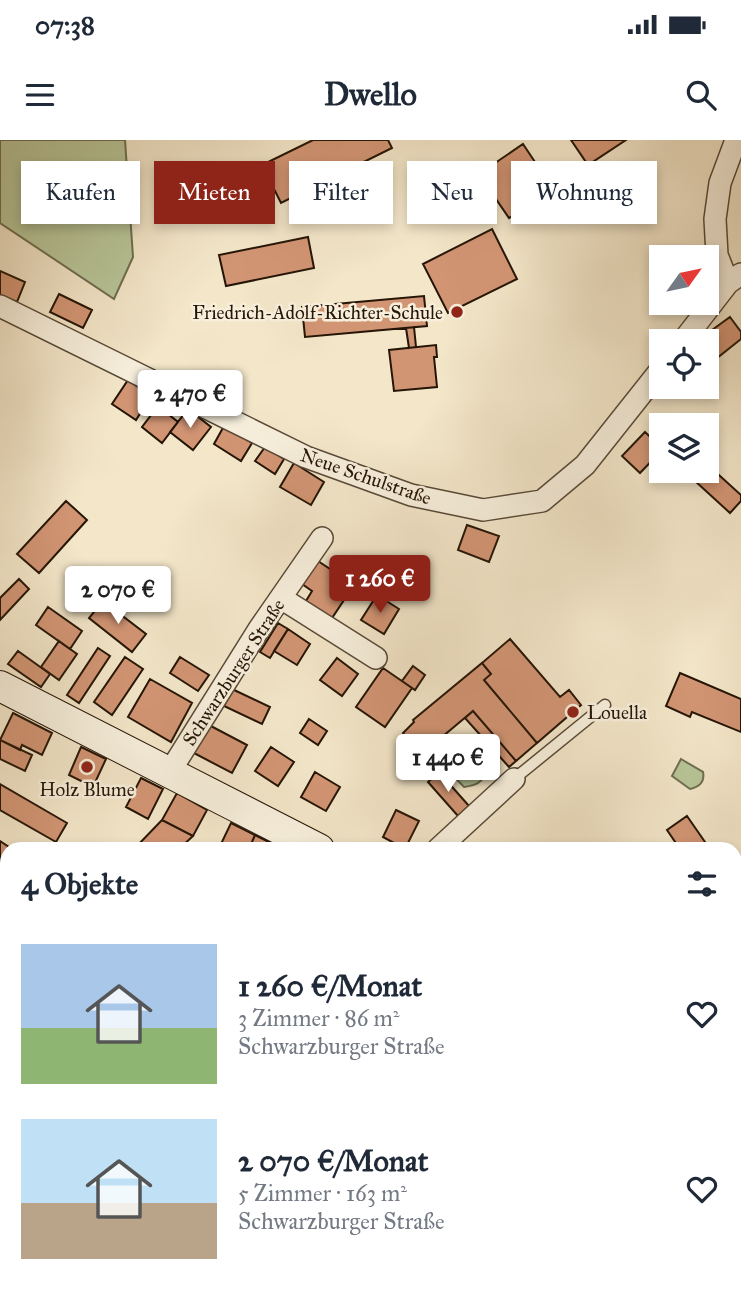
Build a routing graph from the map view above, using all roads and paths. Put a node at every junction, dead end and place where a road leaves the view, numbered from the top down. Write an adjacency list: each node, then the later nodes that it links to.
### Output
1 (734, 142): 2 (street)
2 (735, 279): 4 (street)
3 (0, 306): 5 (street, Neue Schulstraße)
4 (693, 329)
5 (649, 384)
6 (322, 538): 7 (street, Schwarzburger Straße)
7 (281, 598): 8 (street); 11 (street, Schwarzburger Straße)
8 (376, 658)
9 (1, 690): 11 (street)
10 (605, 705): 12 (lane)
11 (169, 773): 13 (street)
12 (514, 779): 14 (street)
13 (305, 842)
14 (446, 842)

